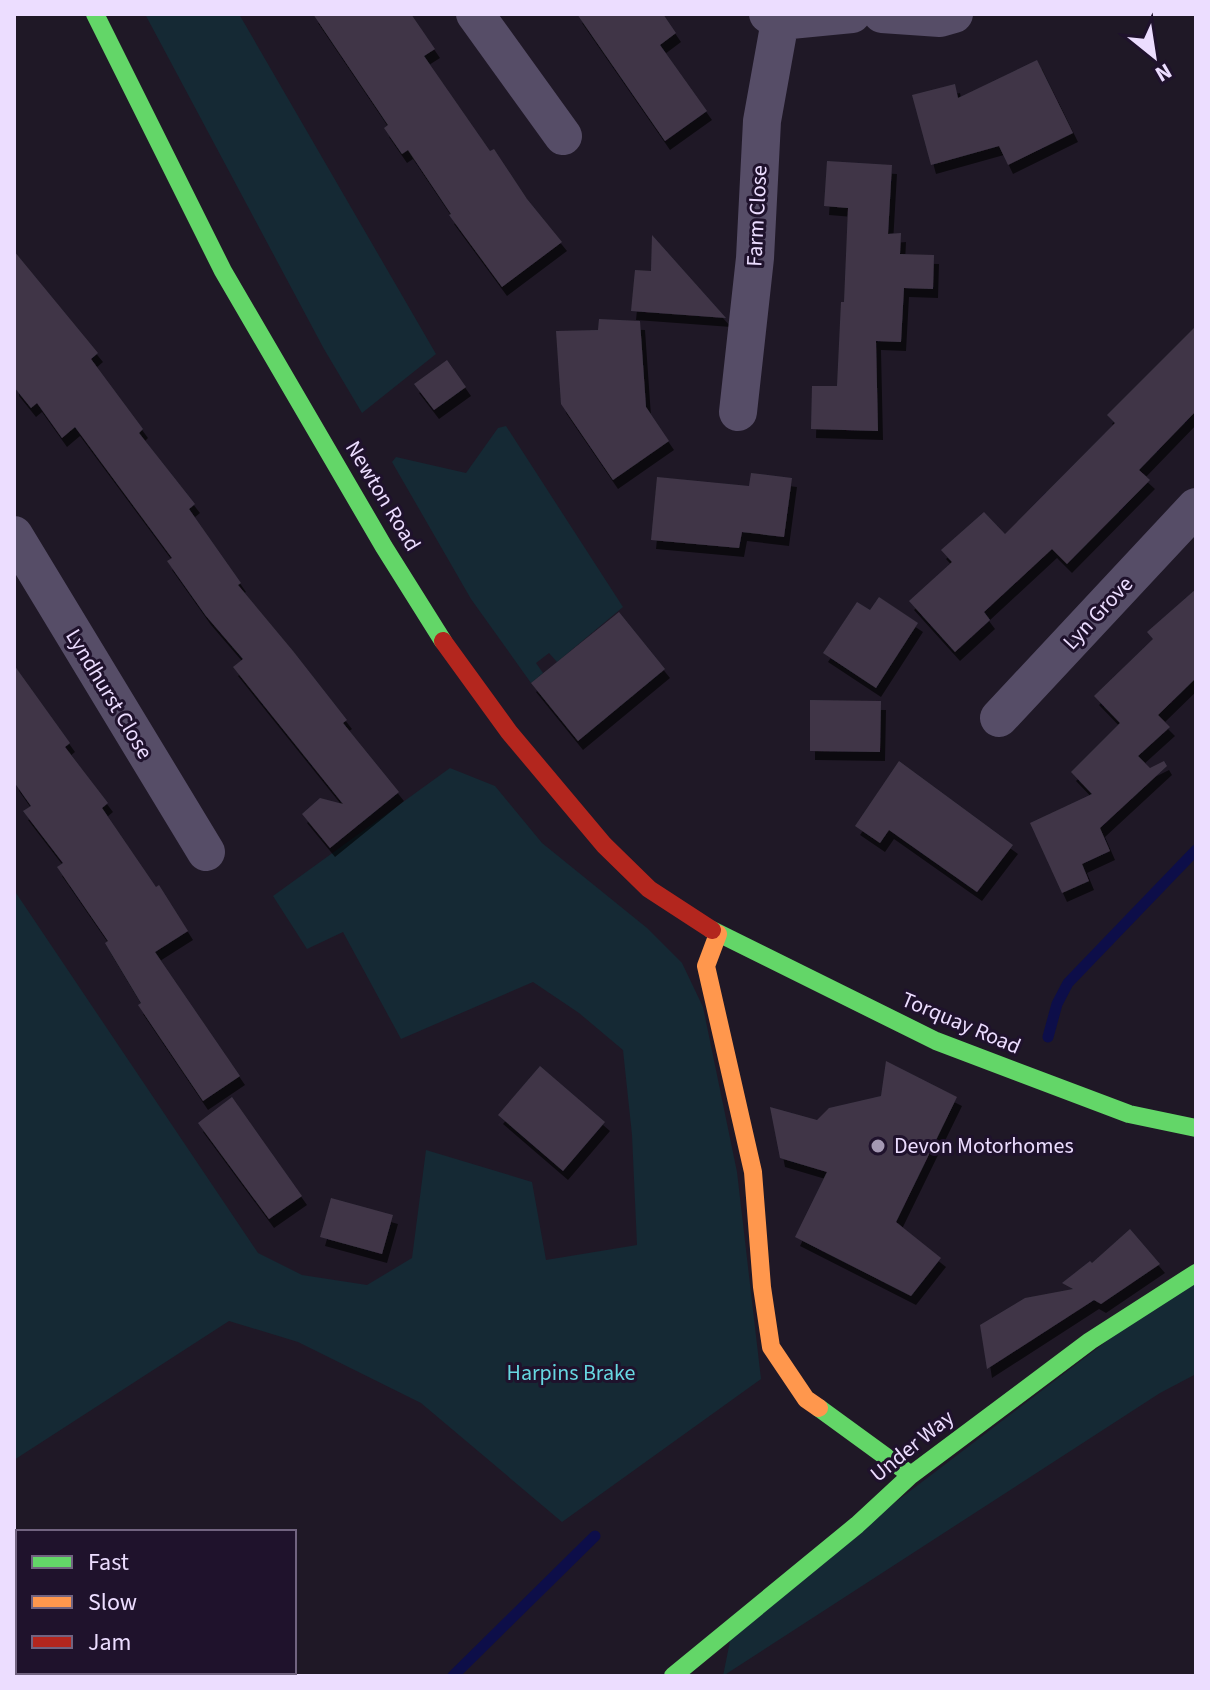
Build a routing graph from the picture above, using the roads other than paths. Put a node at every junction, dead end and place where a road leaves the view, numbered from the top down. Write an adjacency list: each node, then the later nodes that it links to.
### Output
1 (95, 14): 13 (street, Newton Road)
2 (475, 14): 7 (street)
3 (852, 14): 6 (street)
4 (882, 14): 5 (street)
5 (954, 14)
6 (774, 18): 8 (street, Farm Close)
7 (563, 136)
8 (738, 412)
9 (1196, 507): 11 (street, Lyn Grove)
10 (14, 535): 12 (street, Lyndhurst Close)
11 (999, 718)
12 (206, 852)
13 (718, 934): 14 (street, Torquay Road); 16 (street)
14 (1196, 1128)
15 (1196, 1273): 16 (street, Under Way)
16 (911, 1475): 17 (street, Under Way)
17 (673, 1676)

